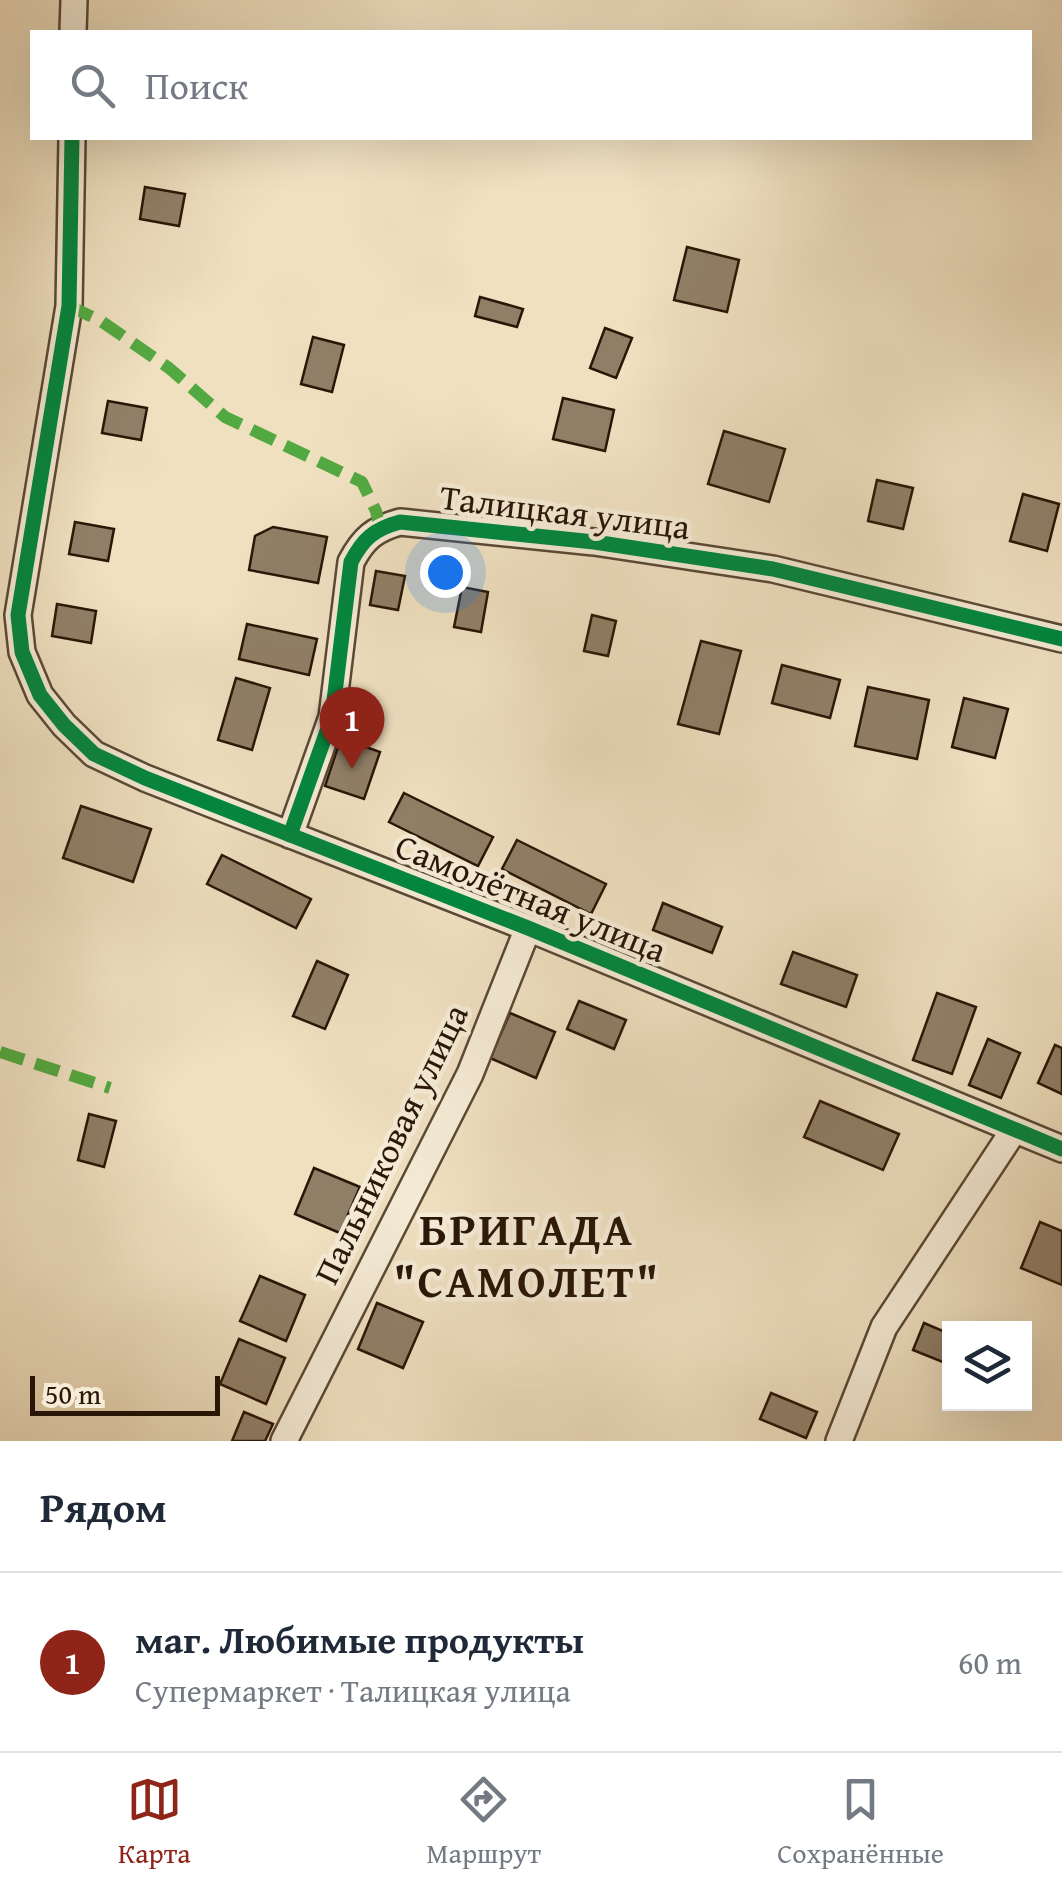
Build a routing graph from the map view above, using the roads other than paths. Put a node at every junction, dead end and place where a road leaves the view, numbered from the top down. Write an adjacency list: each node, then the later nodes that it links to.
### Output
1 (74, 0): 2 (street)
2 (74, 30)
3 (72, 140): 5 (street)
4 (1062, 639): 6 (street, Талицкая улица)
5 (11, 654): 6 (street, Самолётная улица)
6 (290, 835): 7 (street, Самолётная улица)
7 (528, 928): 8 (street, Самолётная улица); 10 (street, Пальниковая улица)
8 (1014, 1130): 9 (street, Самолётная улица); 11 (street)
9 (1062, 1149)
10 (284, 1441)
11 (839, 1441)

